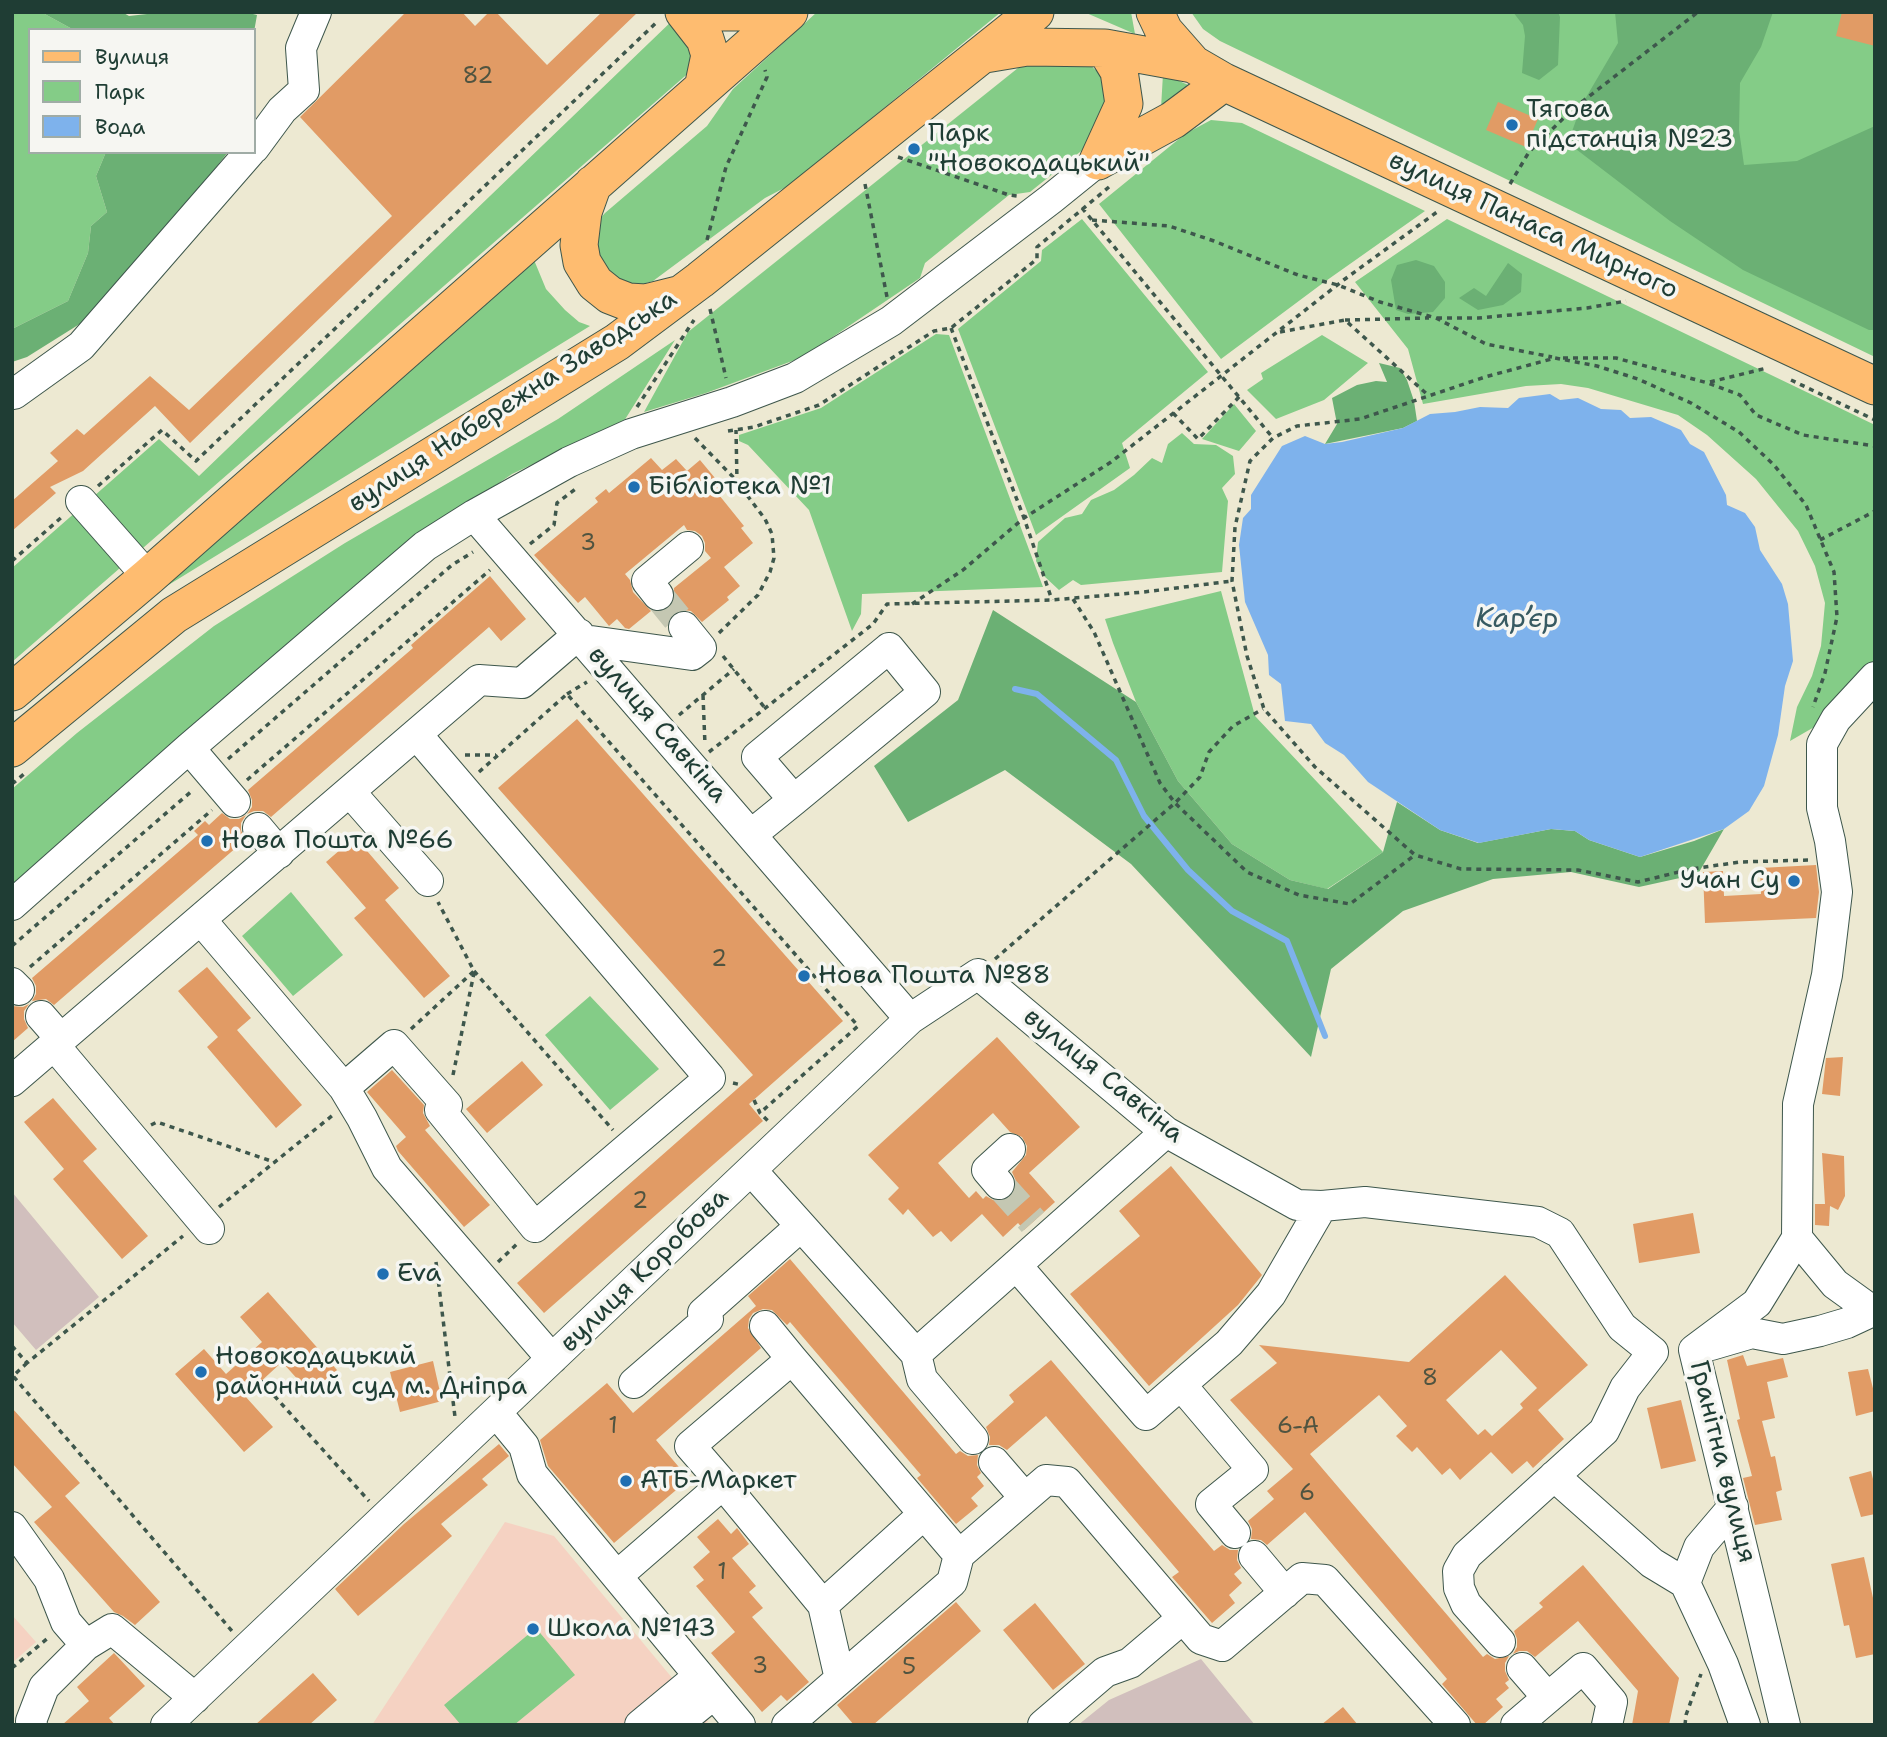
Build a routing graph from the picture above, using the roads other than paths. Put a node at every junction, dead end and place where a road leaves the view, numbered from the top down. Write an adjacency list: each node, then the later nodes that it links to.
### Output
1 (316, 12): 13 (street)
2 (684, 12): 12 (main road)
3 (715, 12): 4 (main road)
4 (744, 12)
5 (789, 12): 12 (main road)
6 (1035, 12): 9 (main road, вулиця Набережна Заводська)
7 (1155, 12): 10 (main road)
8 (1105, 48): 9 (main road); 10 (main road); 15 (main road)
9 (984, 54): 17 (main road, вулиця Набережна Заводська)
10 (1193, 64): 11 (main road, вулиця Панаса Мирного)
11 (1224, 82): 15 (main road); 18 (main road, вулиця Панаса Мирного)
12 (703, 88): 16 (main road)
13 (256, 145)
14 (248, 154): 19 (street)
15 (1105, 173): 21 (street)
16 (593, 184): 17 (main road); 23 (main road)
17 (696, 302): 31 (main road, вулиця Набережна Заводська)
18 (1875, 386)
19 (14, 394)
20 (81, 501): 23 (street)
21 (474, 515): 25 (street, вулиця Савкіна); 30 (street)
22 (688, 547): 24 (street)
23 (148, 577): 28 (main road)
24 (658, 595)
25 (581, 637): 26 (street); 29 (street); 36 (street, вулиця Савкіна)
26 (699, 638)
27 (1875, 677): 53 (street)
28 (12, 692)
29 (417, 735): 33 (street); 45 (street)
30 (189, 748): 32 (street); 39 (street)
31 (22, 758)
32 (225, 790)
33 (350, 792): 37 (street); 38 (street)
34 (794, 800): 34 (street); 36 (street)
35 (258, 828): 37 (street)
36 (752, 834): 42 (street, вулиця Савкіна)
37 (279, 853): 40 (street)
38 (428, 881)
39 (12, 905)
40 (201, 920): 43 (street); 45 (street)
41 (41, 1016): 43 (street)
42 (910, 1018): 46 (street, вулиця Савкіна); 48 (street, вулиця Коробова)
43 (58, 1042): 44 (street); 51 (street)
44 (12, 1081)
45 (348, 1095): 60 (street)
46 (1166, 1132): 50 (street, вулиця Савкіна); 54 (street)
47 (1010, 1149): 49 (street)
48 (751, 1170): 52 (street); 60 (street, вулиця Коробова)
49 (999, 1184)
50 (1322, 1206): 58 (street, вулиця Савкіна); 63 (street)
51 (206, 1225)
52 (802, 1226): 59 (street); 62 (street)
53 (1797, 1238): 55 (street); 57 (street, Гранітна вулиця)
54 (1016, 1265): 59 (street); 63 (street)
55 (1873, 1310): 57 (street)
56 (765, 1326): 61 (street)
57 (1694, 1350): 58 (street); 70 (street, Гранітна вулиця)
58 (1653, 1352): 67 (street)
59 (916, 1354): 65 (street)
60 (552, 1359): 64 (street, вулиця Коробова)
61 (792, 1359): 68 (street); 71 (street)
62 (634, 1383)
63 (1181, 1385): 73 (street)
64 (496, 1412): 76 (street); 86 (street, вулиця Коробова)
65 (974, 1439)
66 (994, 1462): 69 (street)
67 (1554, 1476): 77 (street); 81 (street)
68 (723, 1484): 76 (street); 79 (street)
69 (1025, 1498): 74 (street); 80 (street)
70 (1733, 1507): 77 (street); 99 (street, Гранітна вулиця)
71 (924, 1514): 74 (street); 79 (street)
72 (12, 1527): 82 (street)
73 (1235, 1533)
74 (959, 1555): 84 (street)
75 (1254, 1556): 78 (street)
76 (617, 1576): 85 (street)
77 (1685, 1583): 98 (street)
78 (1285, 1593): 80 (street); 95 (street)
79 (823, 1605): 84 (street)
80 (1183, 1618): 94 (street)
81 (1500, 1642)
82 (86, 1645): 86 (street); 88 (street)
83 (1522, 1668): 87 (street)
84 (840, 1679): 93 (street)
85 (707, 1685): 90 (street); 91 (street); 92 (street)
86 (195, 1698): 89 (street, вулиця Коробова)
87 (1548, 1698): 96 (street); 97 (street)
88 (32, 1725)
89 (166, 1725)
90 (640, 1725)
91 (676, 1725)
92 (740, 1725)
93 (787, 1725)
94 (1043, 1725)
95 (1455, 1725)
96 (1516, 1725)
97 (1607, 1725)
98 (1745, 1725)
99 (1785, 1725)

